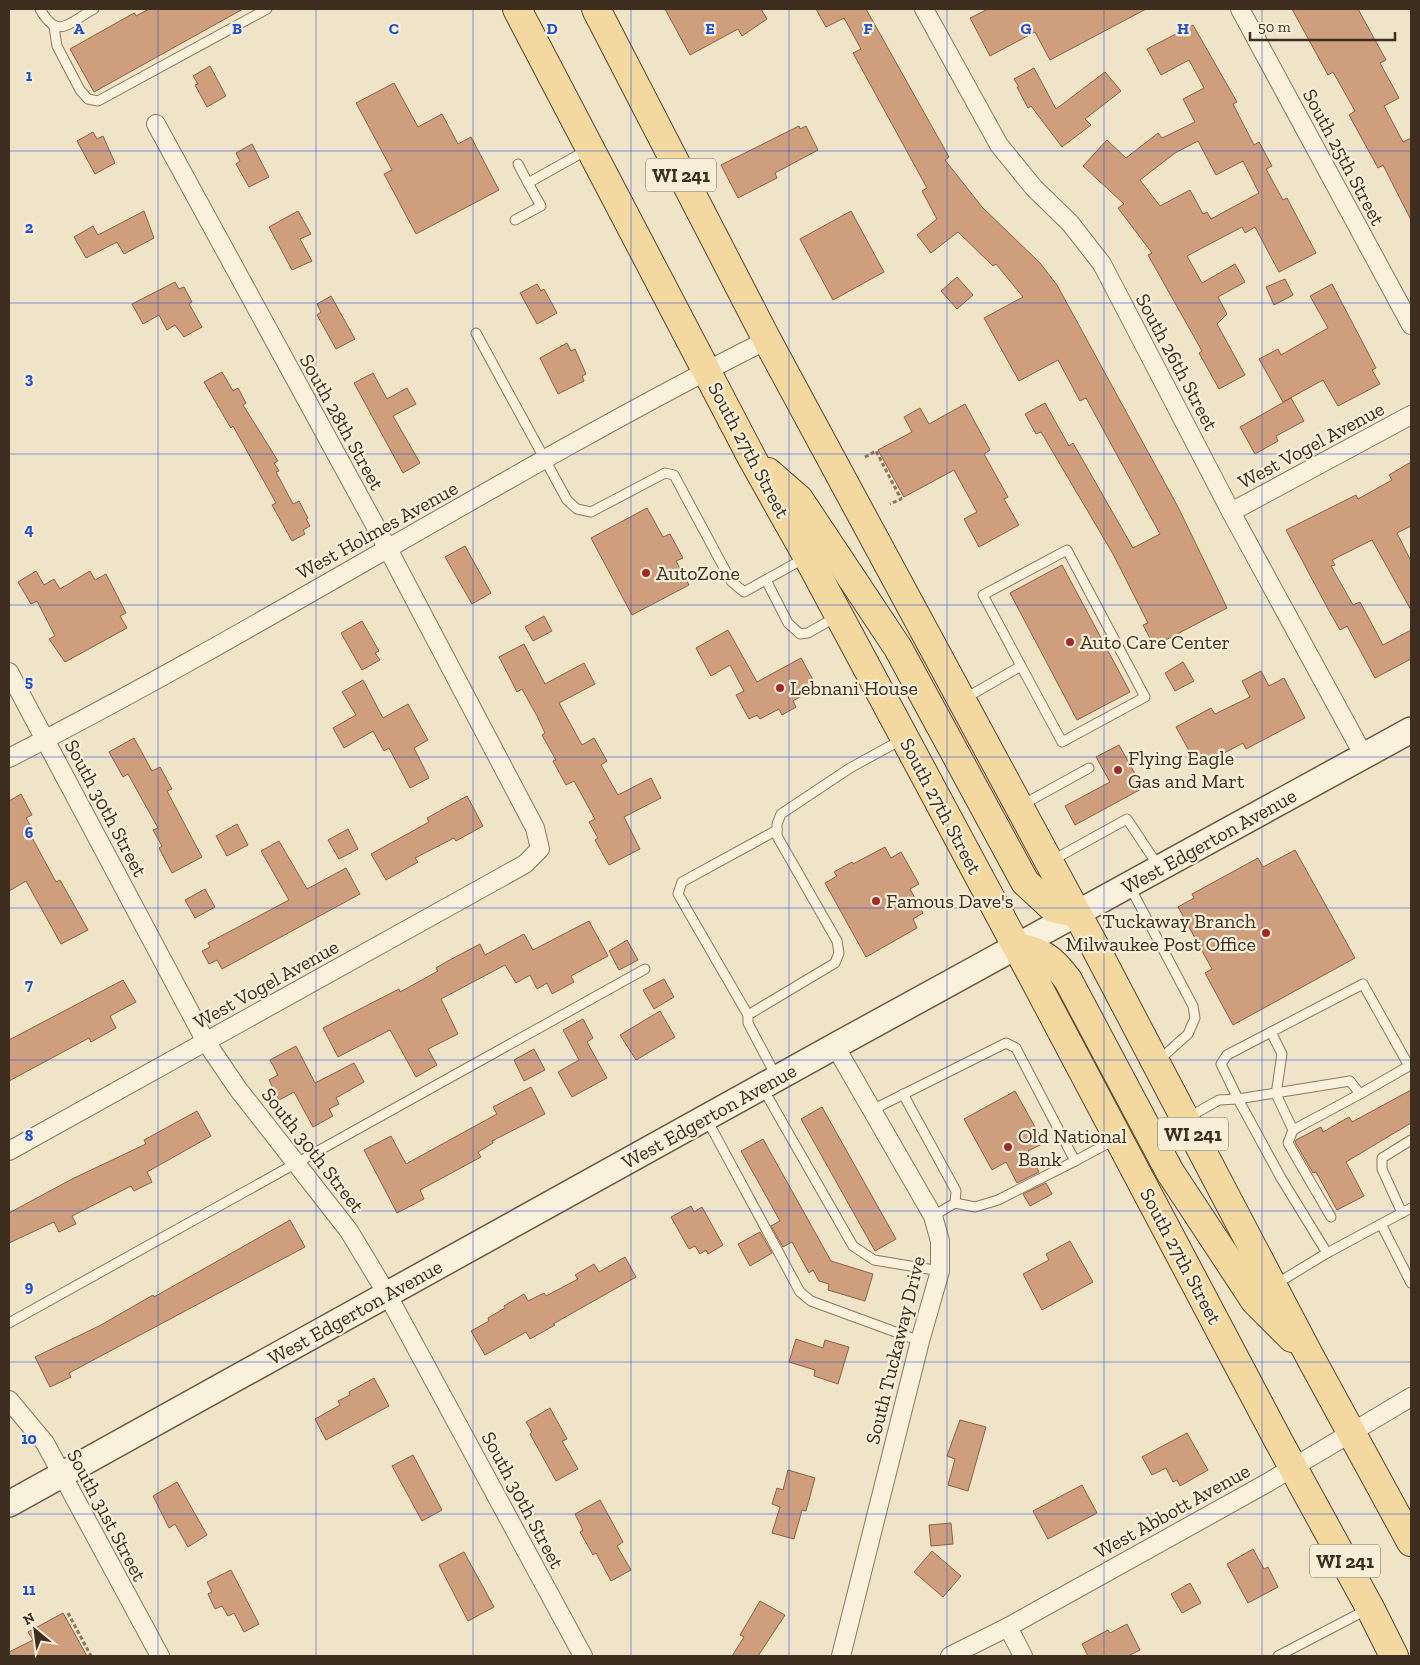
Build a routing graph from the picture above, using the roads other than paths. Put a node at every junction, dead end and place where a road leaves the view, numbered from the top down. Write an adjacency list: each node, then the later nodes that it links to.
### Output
1 (40, 9): 8 (lane)
2 (94, 9): 8 (lane)
3 (267, 9): 8 (lane)
4 (517, 9): 10 (main road, South 27th Street / WI 241)
5 (596, 9): 16 (main road, WI 241)
6 (924, 9): 21 (street, South 26th Street)
7 (1240, 9): 14 (street, South 25th Street)
8 (54, 27)
9 (156, 124): 22 (street, South 28th Street)
10 (590, 148): 12 (lane); 17 (main road, South 27th Street / WI 241)
11 (518, 164): 12 (lane)
12 (528, 183): 13 (lane)
13 (515, 220)
14 (1411, 325)
15 (476, 333): 19 (lane)
16 (766, 340): 17 (street, West Holmes Avenue); 28 (main road, WI 241)
17 (706, 370): 19 (street, West Holmes Avenue); 20 (main road, South 27th Street / WI 241)
18 (1411, 415): 21 (street, West Vogel Avenue)
19 (547, 460): 22 (street, West Holmes Avenue); 24 (lane)
20 (753, 460): 23 (main road, South 27th Street / WI 241); 41 (main road)
21 (1231, 512): 32 (street, South 26th Street)
22 (388, 549): 31 (street, West Holmes Avenue); 37 (street, South 28th Street)
23 (808, 556): 24 (lane); 25 (main road, South 27th Street / WI 241)
24 (766, 580): 25 (lane)
25 (838, 616): 30 (main road, South 27th Street / WI 241)
26 (1021, 666): 26 (lane); 28 (lane)
27 (9, 672): 31 (street, South 30th Street)
28 (962, 700): 35 (main road, WI 241)
29 (1411, 730): 32 (street, West Edgerton Avenue)
30 (904, 738): 36 (lane); 42 (main road, South 27th Street / WI 241)
31 (45, 739): 33 (street, West Holmes Avenue); 46 (street, South 30th Street)
32 (1364, 756): 39 (street, West Edgerton Avenue)
33 (9, 758)
34 (1090, 768): 35 (lane)
35 (1019, 806): 38 (main road, WI 241)
36 (777, 830): 44 (lane); 44 (lane)
37 (540, 848): 46 (street, West Vogel Avenue)
38 (1049, 862): 39 (lane); 41 (main road, WI 241)
39 (1160, 868): 40 (street, West Edgerton Avenue)
40 (1128, 885): 41 (street, West Edgerton Avenue); 48 (lane)
41 (1076, 913): 42 (street, West Edgerton Avenue); 48 (main road, WI 241)
42 (1016, 946): 47 (street, West Edgerton Avenue); 58 (main road, South 27th Street / WI 241); 76 (main road)
43 (645, 969): 62 (lane)
44 (748, 1015): 49 (lane)
45 (1271, 1032): 51 (lane); 52 (lane); 53 (lane)
46 (206, 1042): 60 (street, West Vogel Avenue); 62 (street, South 30th Street)
47 (835, 1046): 49 (street, West Edgerton Avenue); 54 (street, South Tuckaway Drive)
48 (1155, 1064): 56 (main road, WI 241)
49 (770, 1082): 55 (street, West Edgerton Avenue); 70 (lane)
50 (903, 1094): 54 (lane); 61 (lane); 63 (lane)
51 (1276, 1094): 52 (lane); 53 (lane); 57 (lane)
52 (1360, 1094): 57 (lane)
53 (1238, 1099): 56 (lane); 69 (lane)
54 (872, 1110): 66 (street, South Tuckaway Drive)
55 (706, 1117): 73 (street, West Edgerton Avenue); 75 (lane)
56 (1184, 1119): 72 (main road, WI 241)
57 (1293, 1130): 67 (lane)
58 (1118, 1138): 61 (lane); 80 (main road, South 27th Street / WI 241)
59 (1411, 1140): 65 (lane)
60 (9, 1152)
61 (1075, 1161): 63 (lane)
62 (296, 1163): 73 (street, South 30th Street); 74 (lane)
63 (955, 1203): 66 (lane)
64 (1411, 1208): 65 (lane)
65 (1402, 1213): 68 (lane)
66 (933, 1216): 70 (street, South Tuckaway Drive)
67 (1331, 1217)
68 (1381, 1224): 69 (lane); 71 (lane)
69 (1327, 1253): 72 (lane)
70 (940, 1272): 75 (street, South Tuckaway Drive)
71 (1411, 1283)
72 (1273, 1286): 76 (main road, WI 241)
73 (388, 1294): 81 (street, West Edgerton Avenue); 87 (street, South 30th Street)
74 (9, 1323)
75 (920, 1340): 88 (street, South Tuckaway Drive)
76 (1309, 1355): 79 (main road, WI 241)
77 (1411, 1397): 79 (street, West Abbott Avenue)
78 (9, 1400): 81 (street, South 31st Street)
79 (1351, 1432): 80 (street, West Abbott Avenue); 83 (main road, WI 241)
80 (1293, 1467): 84 (main road, South 27th Street / WI 241); 85 (street, West Abbott Avenue)
81 (62, 1475): 82 (street, West Edgerton Avenue); 86 (street, South 31st Street)
82 (9, 1504)
83 (1411, 1542)
84 (1370, 1608): 91 (lane); 92 (main road, South 27th Street / WI 241)
85 (1008, 1627): 89 (street, West Abbott Avenue); 90 (street)
86 (160, 1656)
87 (583, 1656)
88 (841, 1656)
89 (950, 1656)
90 (1023, 1656)
91 (1278, 1656)
92 (1394, 1656)

